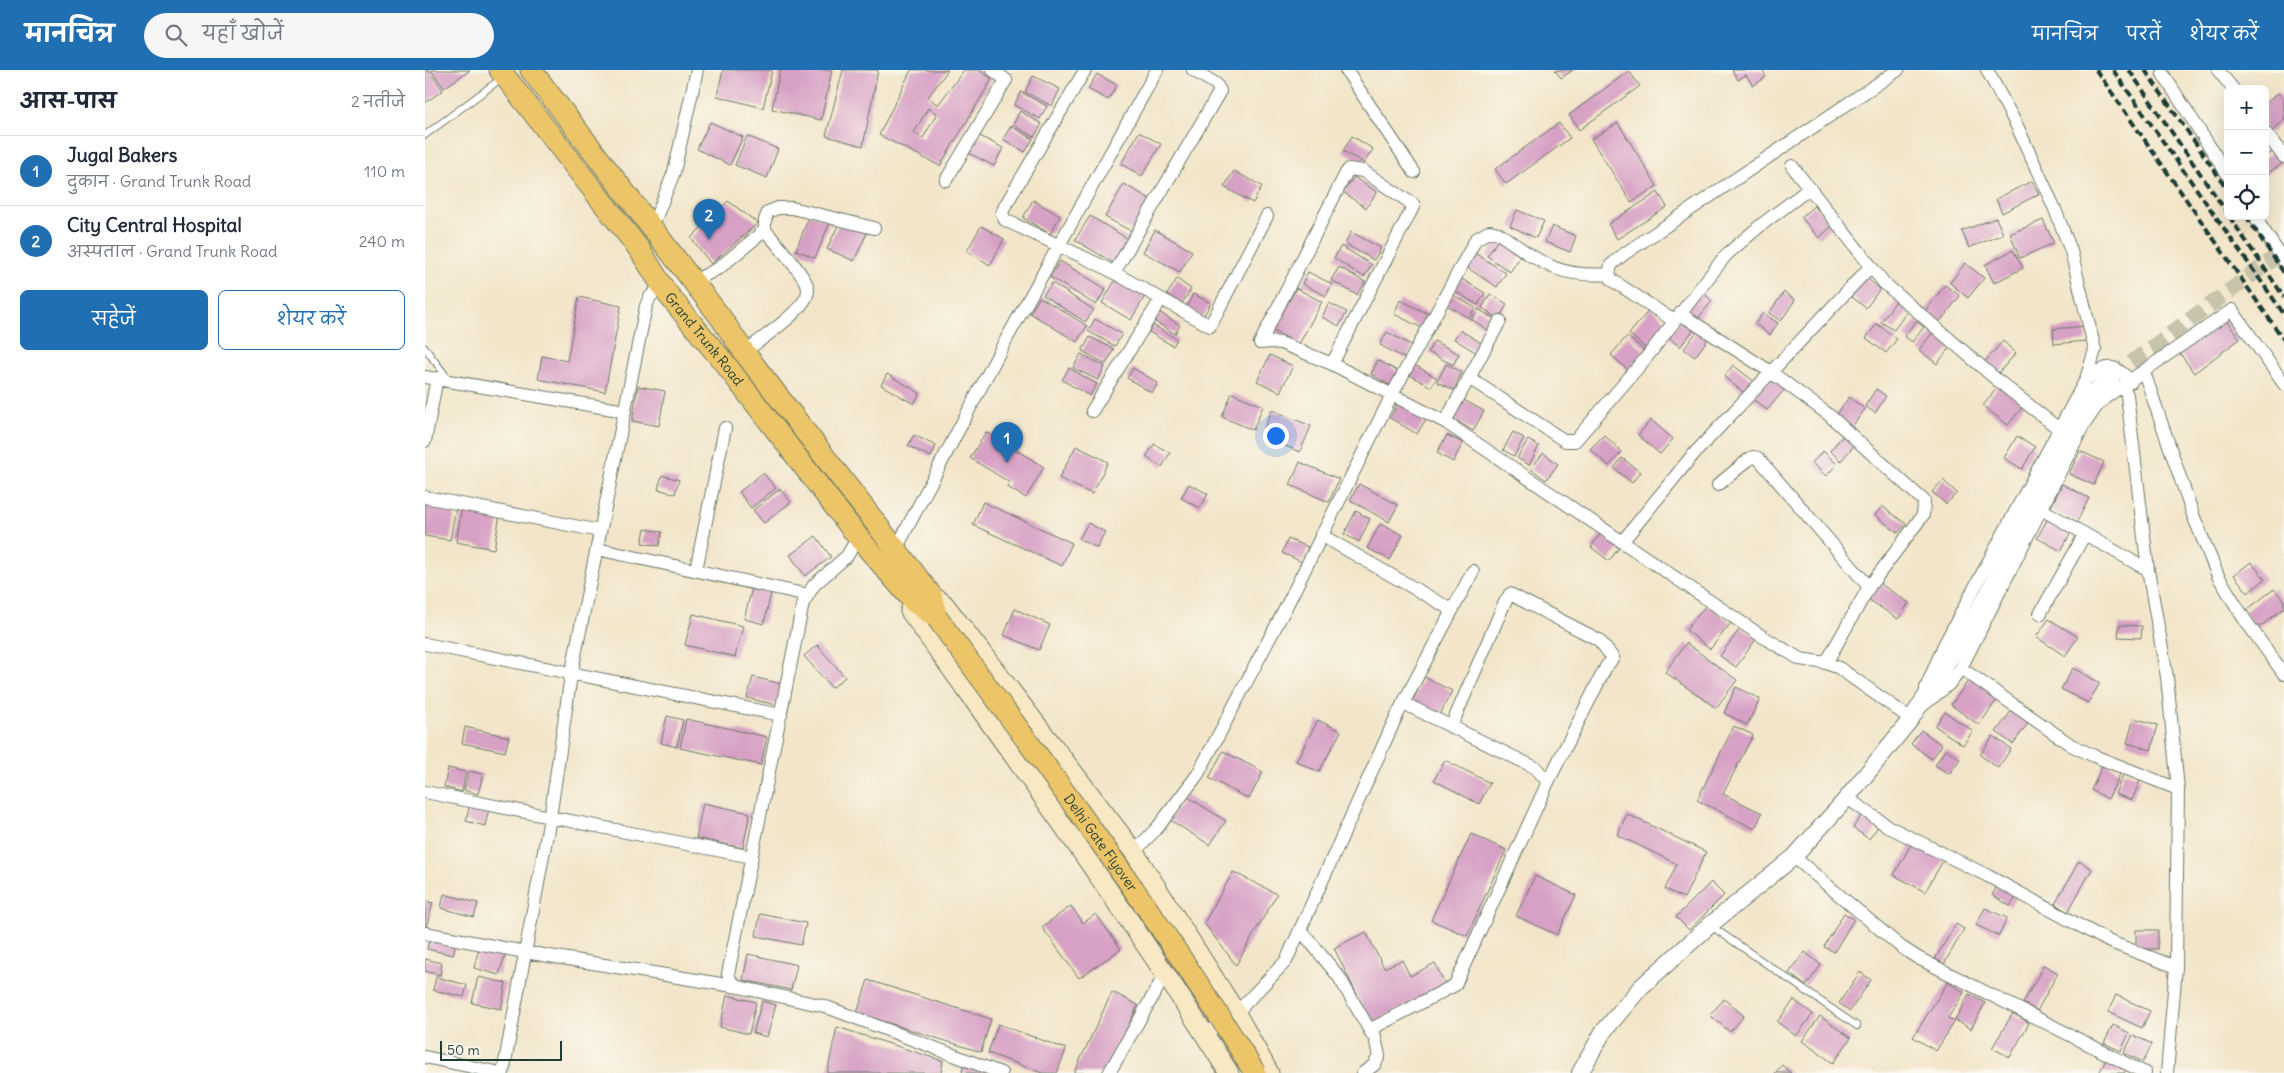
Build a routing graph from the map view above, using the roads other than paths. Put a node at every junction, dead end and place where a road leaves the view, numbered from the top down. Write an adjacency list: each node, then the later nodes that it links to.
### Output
1 (531, 70): 25 (highway, Grand Trunk Road)
2 (697, 70): 25 (street)
3 (993, 70): 20 (street)
4 (1085, 70): 27 (street)
5 (1157, 70): 27 (street)
6 (1193, 70): 31 (street)
7 (1346, 70): 19 (street)
8 (1897, 70): 32 (street)
9 (1987, 70): 45 (street)
10 (2218, 70): 13 (street)
11 (503, 73): 14 (lane); 34 (highway, Grand Trunk Road)
12 (2163, 74): 18 (street)
13 (2230, 85)
14 (425, 135)
15 (2269, 137): 16 (street)
16 (2284, 157)
17 (1792, 166): 21 (street)
18 (2224, 169)
19 (1414, 172)
20 (945, 180)
21 (1809, 188): 30 (street); 36 (street)
22 (1267, 216): 35 (street)
23 (2257, 220): 28 (street)
24 (874, 228): 26 (street)
25 (651, 230): 33 (highway, Grand Trunk Road)
26 (765, 230): 33 (street); 39 (street)
27 (1060, 245): 31 (street); 65 (street)
28 (2280, 246): 29 (street)
29 (2284, 262)
30 (1870, 267): 41 (street); 54 (street)
31 (1114, 273): 35 (street)
32 (1609, 274): 36 (street); 49 (street)
33 (692, 282): 39 (highway, Grand Trunk Road)
34 (666, 292): 50 (street); 62 (highway, Grand Trunk Road)
35 (1161, 299): 51 (street)
36 (1677, 318): 41 (street); 44 (street)
37 (1500, 321): 44 (street)
38 (425, 348): 46 (lane)
39 (744, 352): 65 (highway, Grand Trunk Road)
40 (1331, 364): 40 (street); 49 (street)
41 (1771, 372): 63 (street); 69 (street)
42 (2144, 372): 47 (street); 48 (street); 77 (street)
43 (431, 378): 46 (street); 55 (street)
44 (1469, 378): 52 (street)
45 (2087, 380): 47 (street); 54 (street)
46 (450, 381): 50 (street)
47 (2122, 382): 58 (street); 67 (street); 80 (street)
48 (2284, 384)
49 (1393, 393): 52 (street); 61 (street)
50 (625, 411): 59 (street)
51 (1092, 411)
52 (1445, 422): 63 (street)
53 (725, 428): 66 (street)
54 (2059, 429): 80 (street)
55 (425, 441)
56 (1718, 485): 69 (street)
57 (425, 497): 59 (street)
58 (2041, 509): 60 (street); 76 (street)
59 (600, 532): 64 (street)
60 (2085, 534): 67 (street); 73 (street)
61 (1321, 535): 72 (street); 88 (street)
62 (858, 537): 70 (street); 71 (highway, Grand Trunk Road)
63 (1622, 542): 75 (street)
64 (597, 549): 66 (street); 78 (street)
65 (896, 550): 71 (highway, Grand Trunk Road)
66 (695, 570): 70 (street)
67 (2147, 570): 84 (street)
68 (1473, 571): 72 (street)
69 (1869, 587): 75 (street)
70 (808, 595): 81 (street)
71 (922, 598): 88 (main road); 96 (main road); 107 (highway, Delhi Gate Flyover, bridge)
72 (1452, 610): 79 (street)
73 (2040, 614)
74 (425, 644): 78 (street)
75 (1827, 663): 80 (street)
76 (1961, 668): 80 (street); 84 (street)
77 (2284, 674)
78 (571, 675): 81 (street); 87 (street)
79 (1403, 703): 82 (street); 92 (street)
80 (1915, 713): 86 (street)
81 (781, 715): 89 (street)
82 (1451, 727): 83 (street); 83 (street)
83 (1547, 782): 101 (street)
84 (2177, 789): 95 (street)
85 (425, 792): 87 (street)
86 (1847, 798): 90 (street); 95 (street)
87 (550, 818): 89 (street); 94 (street)
88 (1135, 852): 98 (main road)
89 (752, 857): 97 (street)
90 (1794, 857): 91 (street); 111 (street)
91 (1710, 925): 99 (lane); 110 (street)
92 (1300, 929): 98 (street); 101 (street)
93 (425, 932): 94 (street)
94 (525, 952): 97 (street); 103 (street)
95 (2176, 967): 112 (street)
96 (1166, 973): 100 (main road); 105 (street)
97 (739, 987): 104 (street)
98 (1236, 1013): 100 (street); 108 (main road)
99 (1857, 1026)
100 (1205, 1034): 106 (main road)
101 (1373, 1036): 109 (street)
102 (425, 1057): 103 (street)
103 (501, 1073)
104 (1001, 1073)
105 (1109, 1073)
106 (1229, 1073)
107 (1255, 1073)
108 (1269, 1073)
109 (1363, 1073)
110 (1580, 1073)
111 (2145, 1073)
112 (2167, 1073)

